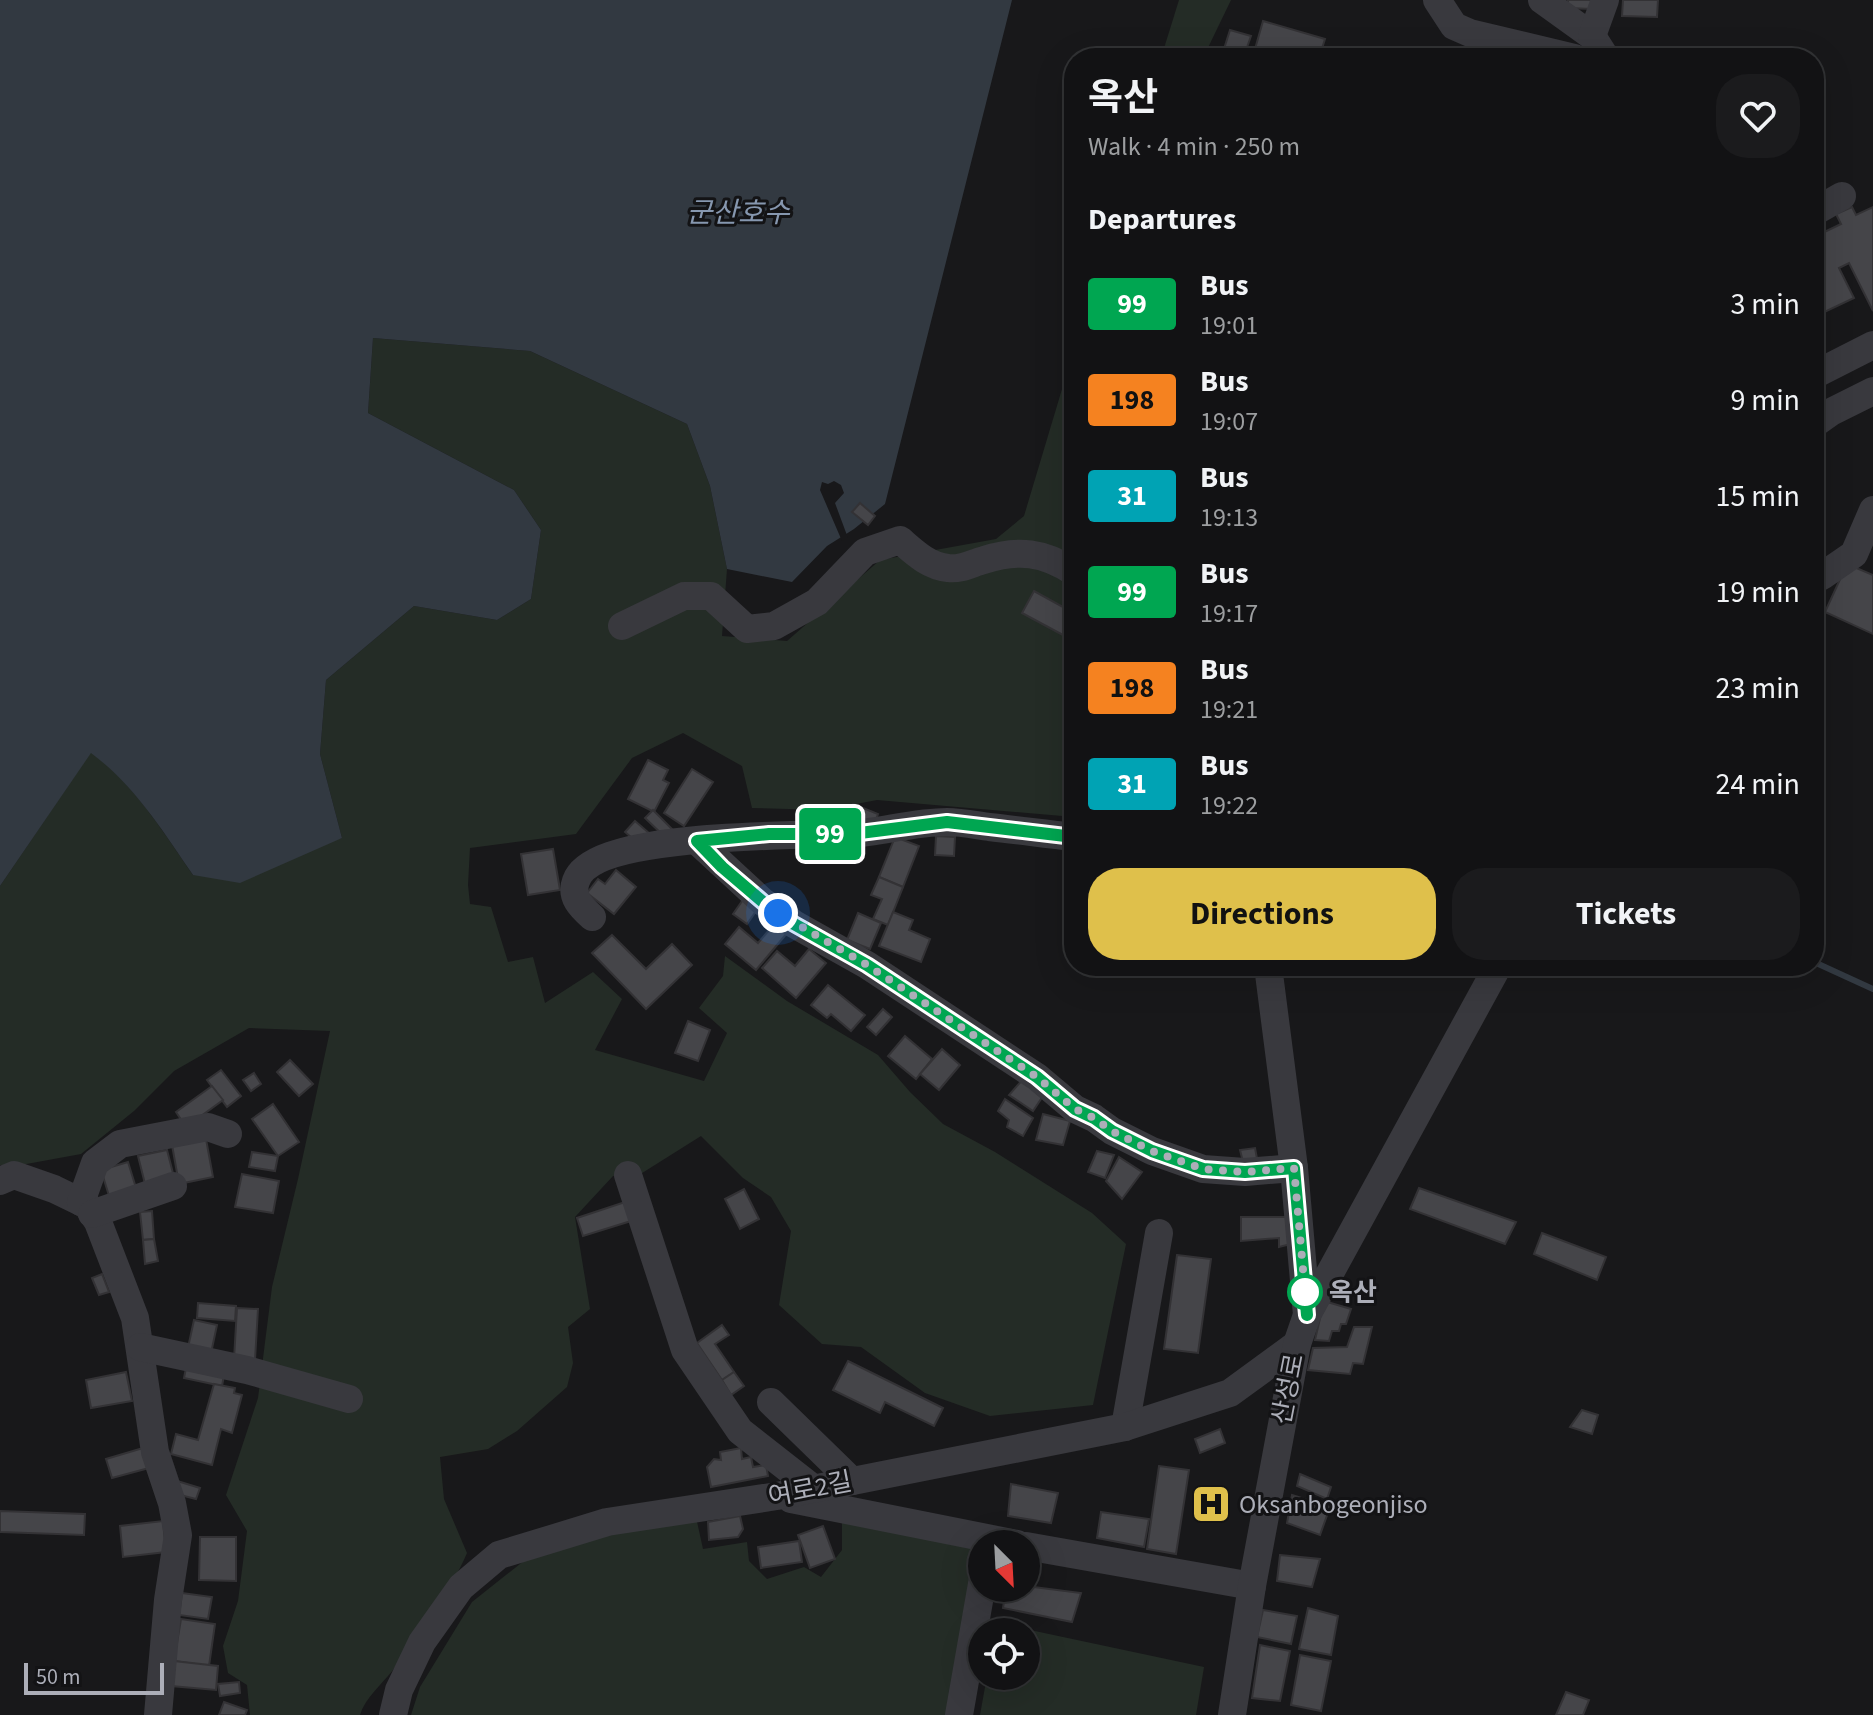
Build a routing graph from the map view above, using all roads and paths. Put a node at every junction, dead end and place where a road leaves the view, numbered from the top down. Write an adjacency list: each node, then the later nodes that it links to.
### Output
1 (1437, 0): 4 (street)
2 (1542, 0): 5 (street)
3 (1605, 0): 6 (street)
4 (1571, 48)
5 (1588, 48)
6 (1592, 48)
7 (1842, 196): 8 (street)
8 (1824, 206)
9 (1873, 345): 10 (street)
10 (1824, 370)
11 (1870, 397): 12 (street)
12 (1824, 417)
13 (1873, 510): 15 (street)
14 (1064, 565): 16 (street)
15 (1824, 575)
16 (622, 626)
17 (1064, 836): 18 (street)
18 (697, 841): 19 (street); 23 (street)
19 (592, 917)
20 (1269, 976): 23 (street)
21 (1493, 976): 29 (street, 산성로)
22 (228, 1134): 27 (street)
23 (1294, 1168): 29 (street)
24 (5, 1175): 27 (street)
25 (628, 1175): 36 (street)
26 (173, 1186): 27 (street)
27 (86, 1208): 31 (street)
28 (1159, 1233): 34 (street)
29 (1307, 1315): 30 (street, 산성로)
30 (1297, 1344): 34 (street, 여로2길); 40 (street, 산성로)
31 (140, 1347): 32 (street); 42 (street)
32 (349, 1399)
33 (771, 1402): 35 (street)
34 (1125, 1427): 35 (street, 여로2길)
35 (852, 1481): 36 (street, 여로2길)
36 (814, 1489): 37 (street, 여로2길)
37 (777, 1496): 38 (street); 43 (street, 여로2길)
38 (968, 1537)
39 (1040, 1548): 40 (street)
40 (1252, 1586): 45 (street, 산성로)
41 (979, 1602): 44 (street)
42 (158, 1715)
43 (393, 1715)
44 (959, 1715)
45 (1232, 1715)

